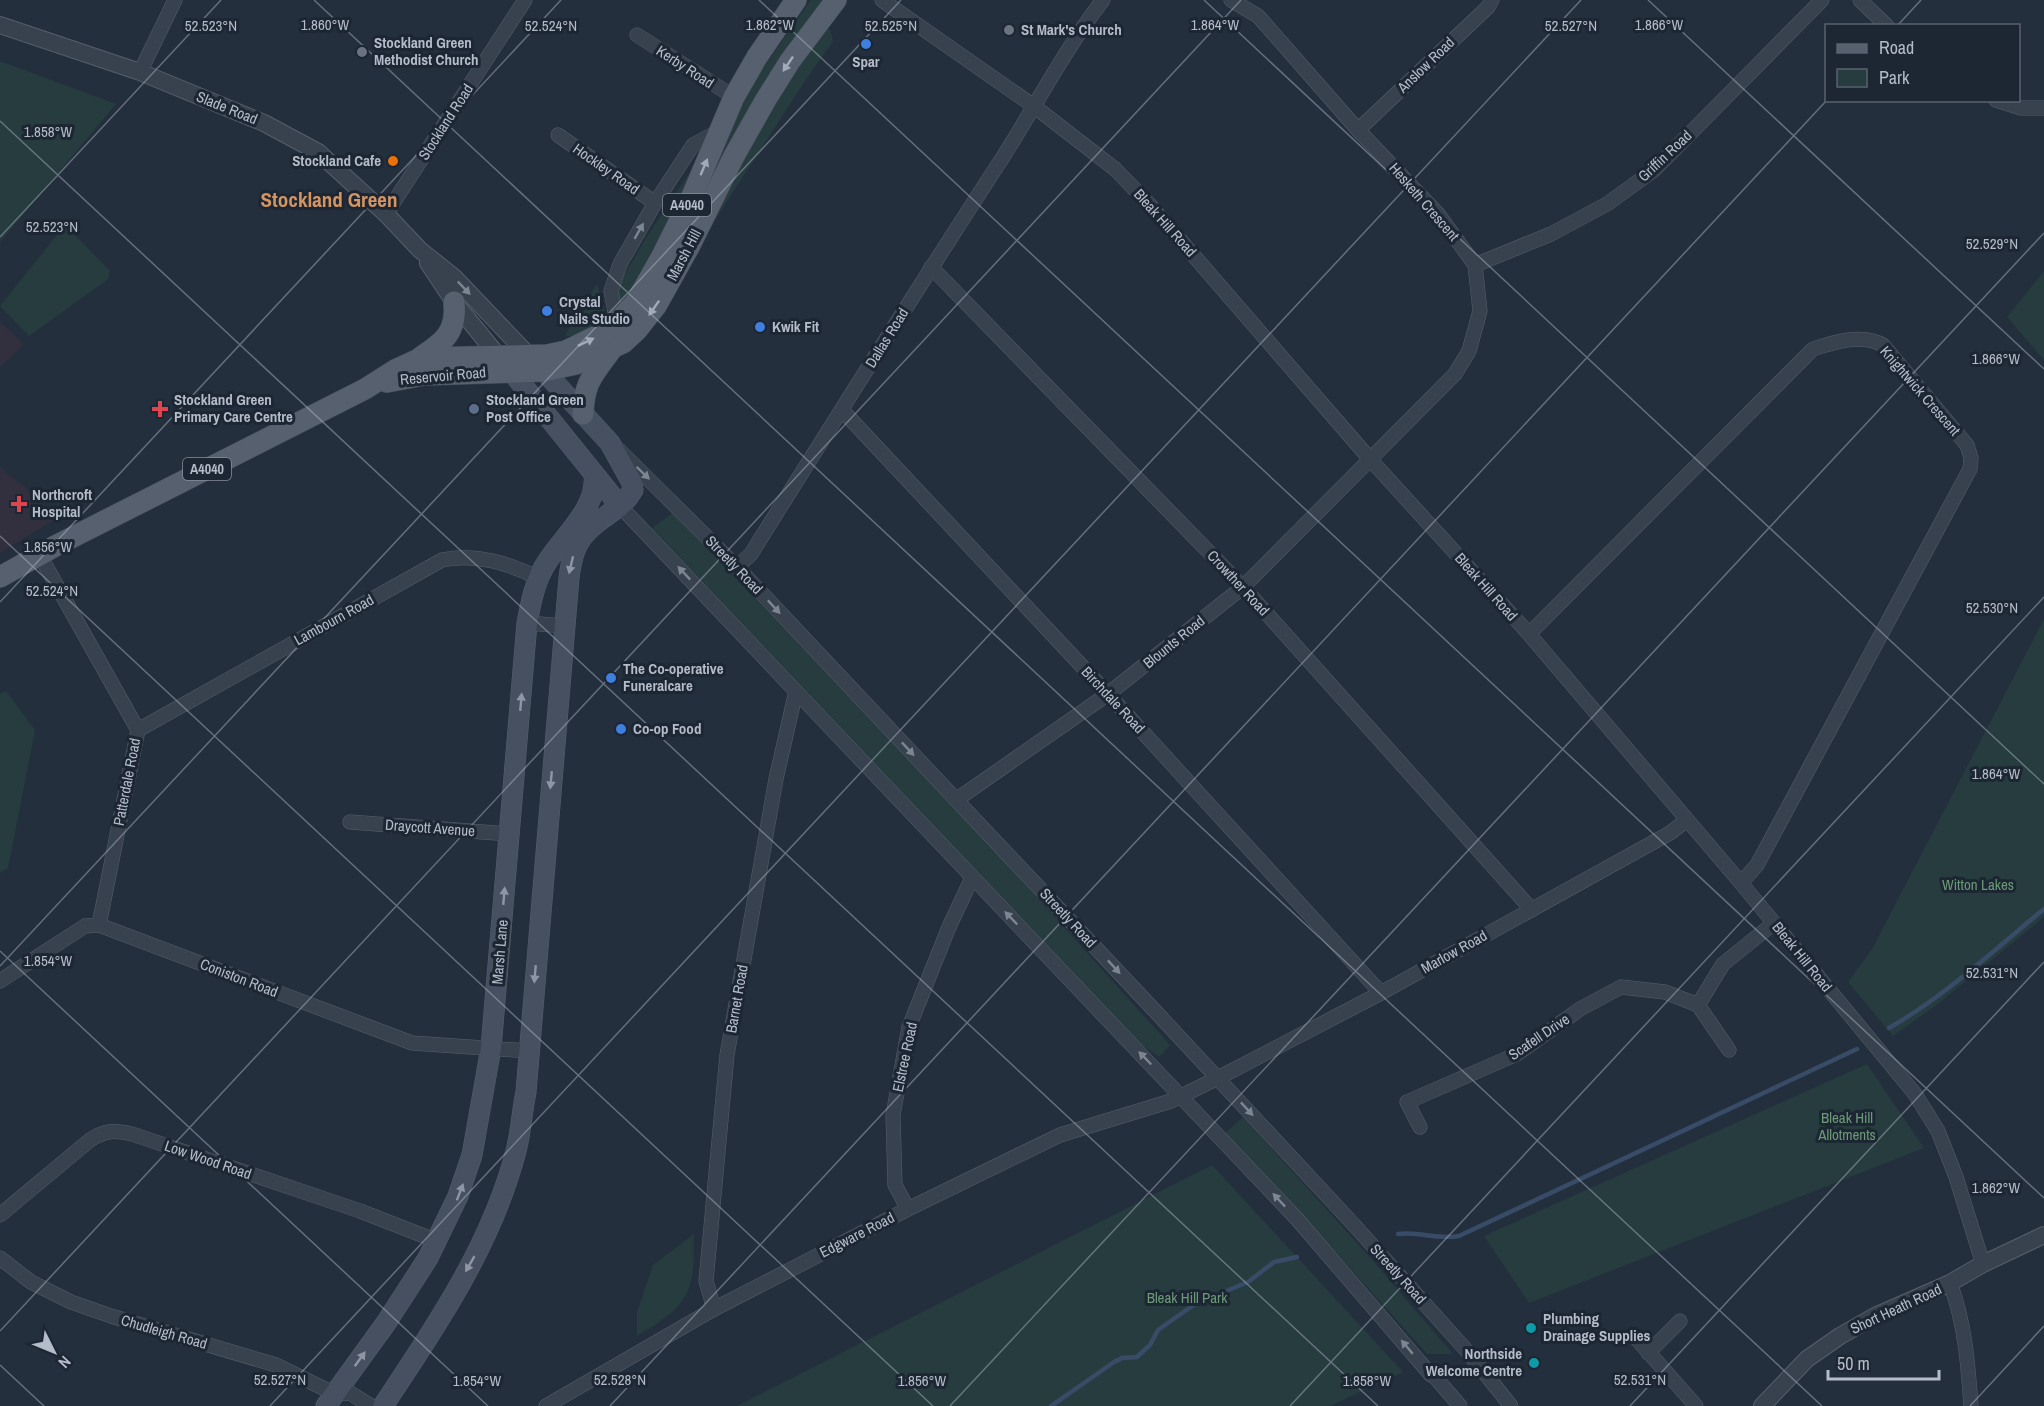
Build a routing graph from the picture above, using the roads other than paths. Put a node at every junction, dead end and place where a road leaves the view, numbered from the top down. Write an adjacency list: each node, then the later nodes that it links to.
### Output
1 (175, 0): 16 (street)
2 (525, 0): 25 (street, Stockland Road)
3 (796, 0): 14 (main road, Marsh Hill / A4040)
4 (803, 0): 14 (main road)
5 (836, 0): 31 (main road, Marsh Hill / A4040, one-way to 31)
6 (882, 0): 19 (street, Bleak Hill Road)
7 (1103, 0): 19 (street)
8 (1231, 0): 21 (street, Hesketh Crescent)
9 (1492, 0): 21 (street, Anslow Road)
10 (1822, 0): 27 (street, Griffin Road)
11 (1860, 0): 12 (street)
12 (1885, 24)
13 (0, 25): 16 (street, Slade Road)
14 (776, 27): 17 (main road, Marsh Hill / A4040)
15 (637, 35): 17 (street, Kerby Road)
16 (140, 72): 25 (street, Slade Road)
17 (734, 97): 22 (main road, Marsh Hill / A4040)
18 (2002, 102): 20 (street)
19 (1035, 107): 28 (street, Dallas Road); 40 (street, Bleak Hill Road)
20 (2044, 108)
21 (1358, 130): 27 (street, Hesketh Crescent)
22 (719, 131): 24 (street); 30 (main road, Marsh Hill / A4040, one-way to 22)
23 (558, 135): 24 (street, Hockley Road)
24 (655, 203): 30 (street, one-way to 24)
25 (386, 214): 26 (street, Slade Road)
26 (420, 250): 29 (street, Slade Road); 34 (street, Slade Road, one-way to 34)
27 (1475, 265): 40 (street, Hesketh Crescent)
28 (931, 267): 37 (street, Dallas Road); 47 (street, Crowther Road)
29 (454, 302): 32 (street, Slade Road); 33 (main road)
30 (614, 325): 34 (main road, Marsh Hill / A4040, one-way to 30)
31 (612, 349): 34 (main road, Marsh Hill / A4040); 38 (main road)
32 (496, 354): 33 (main road, Reservoir Road / A4040); 34 (main road, Marsh Hill / A4040); 35 (street, Slade Road)
33 (421, 358): 36 (main road, Reservoir Road / A4040)
34 (537, 363): 35 (main road, Marsh Hill / A4040); 38 (main road, Streetly Road)
35 (512, 372): 36 (main road, Reservoir Road / A4040); 41 (main road)
36 (375, 384): 43 (main road, Reservoir Road / A4040)
37 (842, 410): 44 (street, Dallas Road); 52 (street, Birchdale Road)
38 (583, 414): 39 (main road, Streetly Road)
39 (610, 443): 42 (main road, Streetly Road); 44 (street, Streetly Road, one-way to 44)
40 (1369, 458): 47 (street, Blounts Road); 50 (street, Bleak Hill Road)
41 (594, 474): 42 (main road); 46 (main road, Marsh Lane)
42 (620, 506): 49 (main road, one-way to 49); 51 (street, one-way to 42)
43 (39, 554): 45 (main road, Reservoir Road / A4040); 53 (street, Patterdale Road)
44 (737, 567): 54 (street, Streetly Road, one-way to 54)
45 (0, 577)
46 (539, 578): 48 (main road, Marsh Lane); 53 (street, Lambourn Road)
47 (1243, 587): 52 (street, Blounts Road); 60 (street, Crowther Road)
48 (527, 623): 49 (street); 57 (main road, Marsh Lane, one-way to 48)
49 (565, 626): 68 (main road, one-way to 68)
50 (1529, 634): 55 (street, Bleak Hill Road); 59 (street, Knightwick Crescent)
51 (796, 691): 58 (street); 79 (street, Barnet Road)
52 (1108, 694): 54 (street, Blounts Road); 64 (street, Birchdale Road)
53 (138, 730): 62 (street, Patterdale Road)
54 (956, 800): 69 (street, Streetly Road, one-way to 69)
55 (1688, 820): 59 (street, Bleak Hill Road); 60 (street, Marlow Road)
56 (350, 822): 57 (street, Draycott Avenue)
57 (509, 834): 66 (main road, Marsh Lane, one-way to 57)
58 (972, 878): 70 (street, one-way to 58); 72 (street, Elstree Road)
59 (1741, 883): 61 (street, Bleak Hill Road)
60 (1532, 910): 64 (street, Marlow Road)
61 (1774, 923): 65 (street); 77 (street, Bleak Hill Road)
62 (99, 925): 63 (street); 66 (street, Coniston Road)
63 (0, 981)
64 (1381, 993): 69 (street, Marlow Road)
65 (1698, 1005): 67 (street); 71 (street, Scafell Drive)
66 (491, 1048): 68 (street, Coniston Road); 75 (main road, Marsh Lane, one-way to 66)
67 (1729, 1050)
68 (529, 1051): 85 (main road, one-way to 85)
69 (1218, 1078): 70 (street, Edgware Road); 88 (street, Streetly Road, one-way to 88)
70 (1181, 1096): 72 (street, Edgware Road); 87 (street, one-way to 70)
71 (1420, 1127)
72 (908, 1209): 79 (street, Edgware Road)
73 (0, 1215): 75 (street, Low Wood Road)
74 (2044, 1235): 77 (street, Short Heath Road)
75 (437, 1241): 83 (main road, Marsh Lane, one-way to 75)
76 (0, 1258): 83 (street, Chudleigh Road)
77 (1983, 1264): 78 (street, Short Heath Road)
78 (1950, 1283): 90 (street, Short Heath Road); 91 (street)
79 (714, 1309): 86 (street, Edgware Road)
80 (1680, 1321): 82 (street)
81 (1636, 1338): 82 (street)
82 (1648, 1353): 89 (street)
83 (330, 1400): 84 (street, Chudleigh Road)
84 (371, 1406)
85 (383, 1406)
86 (546, 1406)
87 (1460, 1406)
88 (1511, 1406)
89 (1696, 1406)
90 (1762, 1406)
91 (1971, 1406)

